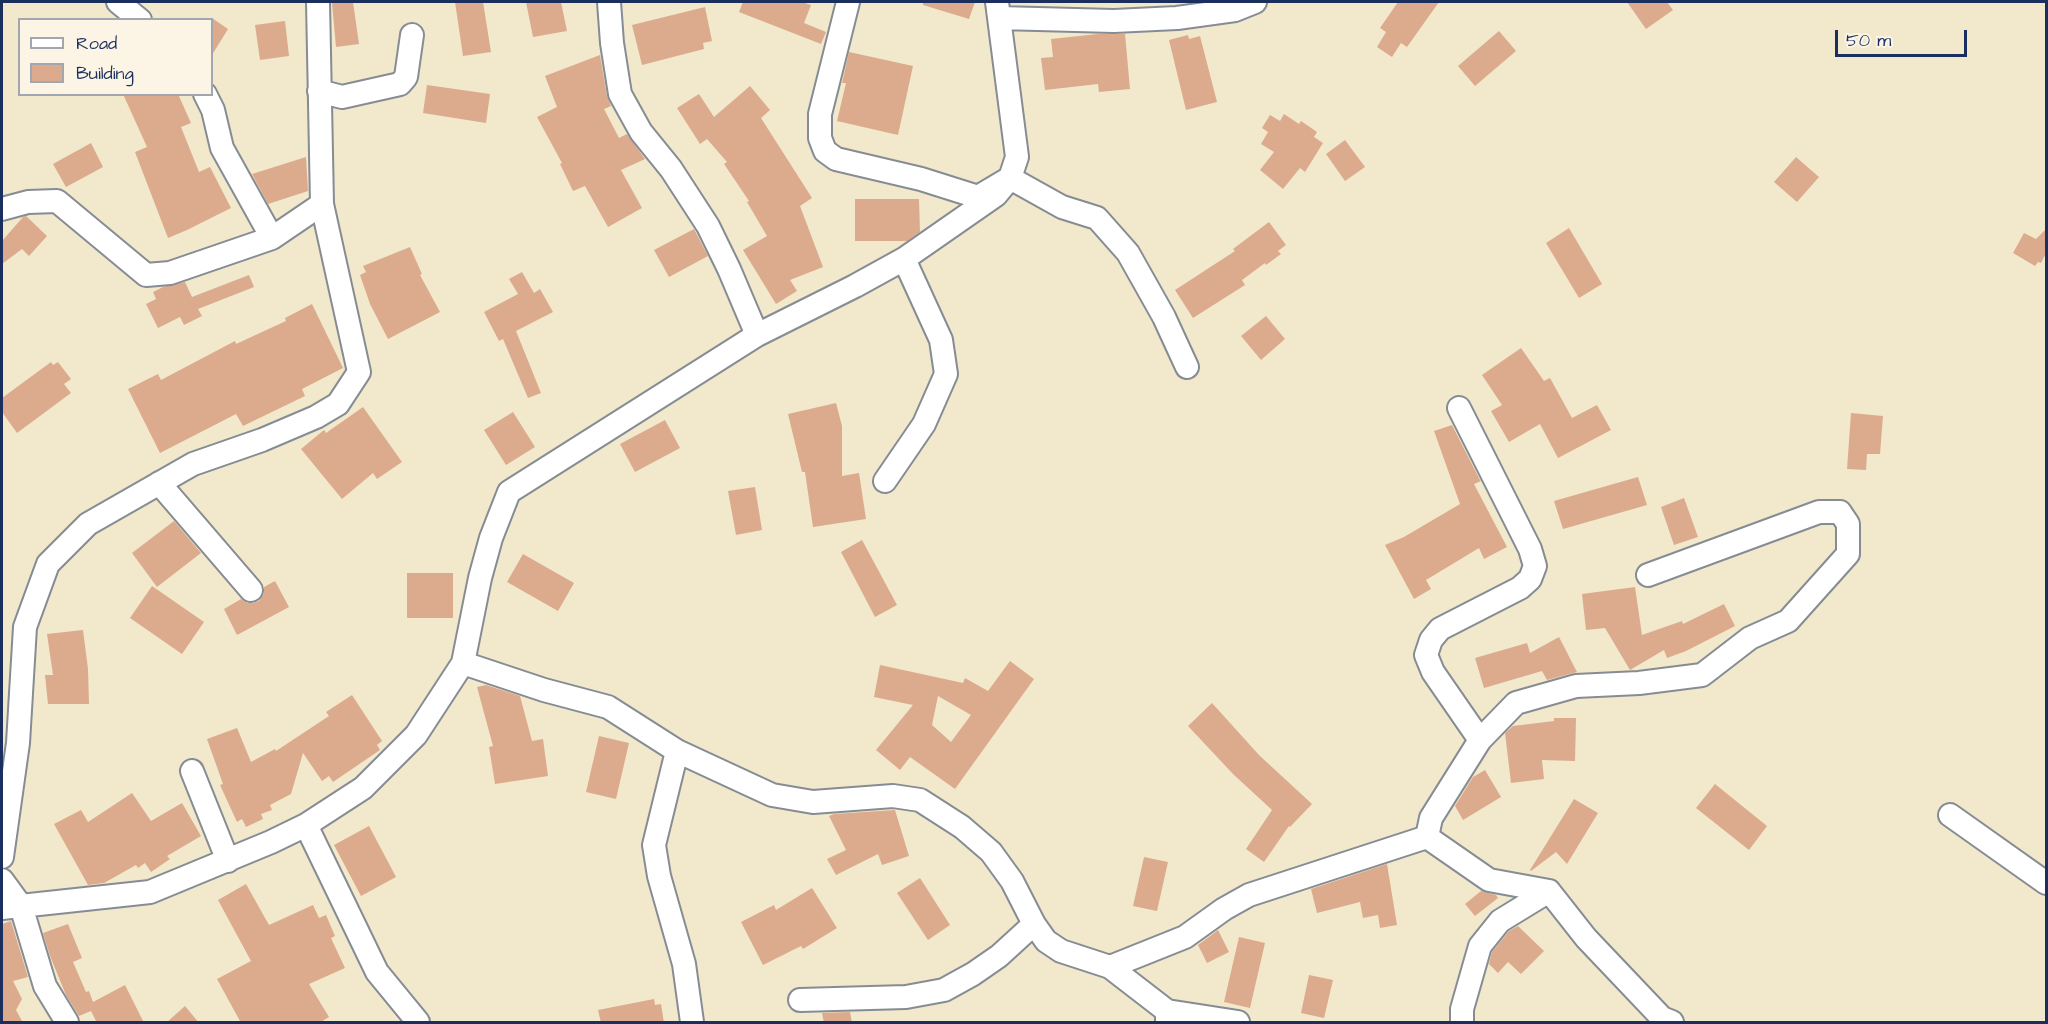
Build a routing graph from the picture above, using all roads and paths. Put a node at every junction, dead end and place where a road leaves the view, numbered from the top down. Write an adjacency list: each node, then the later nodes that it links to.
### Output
1 (118, 2): 7 (street)
2 (318, 2): 9 (street)
3 (609, 2): 16 (street)
4 (848, 2): 11 (street)
5 (1255, 2): 6 (street)
6 (998, 10): 11 (street)
7 (138, 18)
8 (412, 35): 9 (street)
9 (319, 91): 12 (street)
10 (206, 96): 14 (street)
11 (1010, 178): 15 (street); 17 (street)
12 (322, 204): 14 (street); 20 (street)
13 (2, 209): 14 (street)
14 (272, 238)
15 (904, 259): 16 (street); 19 (street)
16 (757, 335): 23 (street)
17 (1187, 368)
18 (1459, 408): 24 (street)
19 (885, 481)
20 (159, 483): 22 (street); 30 (street)
21 (1648, 575): 24 (street)
22 (251, 590)
23 (463, 663): 25 (street); 28 (street)
24 (1480, 740): 29 (street)
25 (677, 751): 36 (street); 42 (street)
26 (192, 771): 31 (street)
27 (1950, 815): 33 (street)
28 (306, 825): 31 (street); 41 (street)
29 (1426, 837): 34 (street); 37 (street)
30 (2, 857)
31 (228, 861): 35 (street)
32 (2, 880): 35 (street)
33 (2046, 883)
34 (1549, 891): 44 (street); 45 (street)
35 (11, 907): 40 (street)
36 (1034, 924): 37 (street); 38 (street)
37 (1110, 967): 39 (street)
38 (800, 1000)
39 (1167, 1017): 43 (street)
40 (67, 1023)
41 (418, 1023)
42 (692, 1023)
43 (1238, 1023)
44 (1462, 1023)
45 (1672, 1023)

